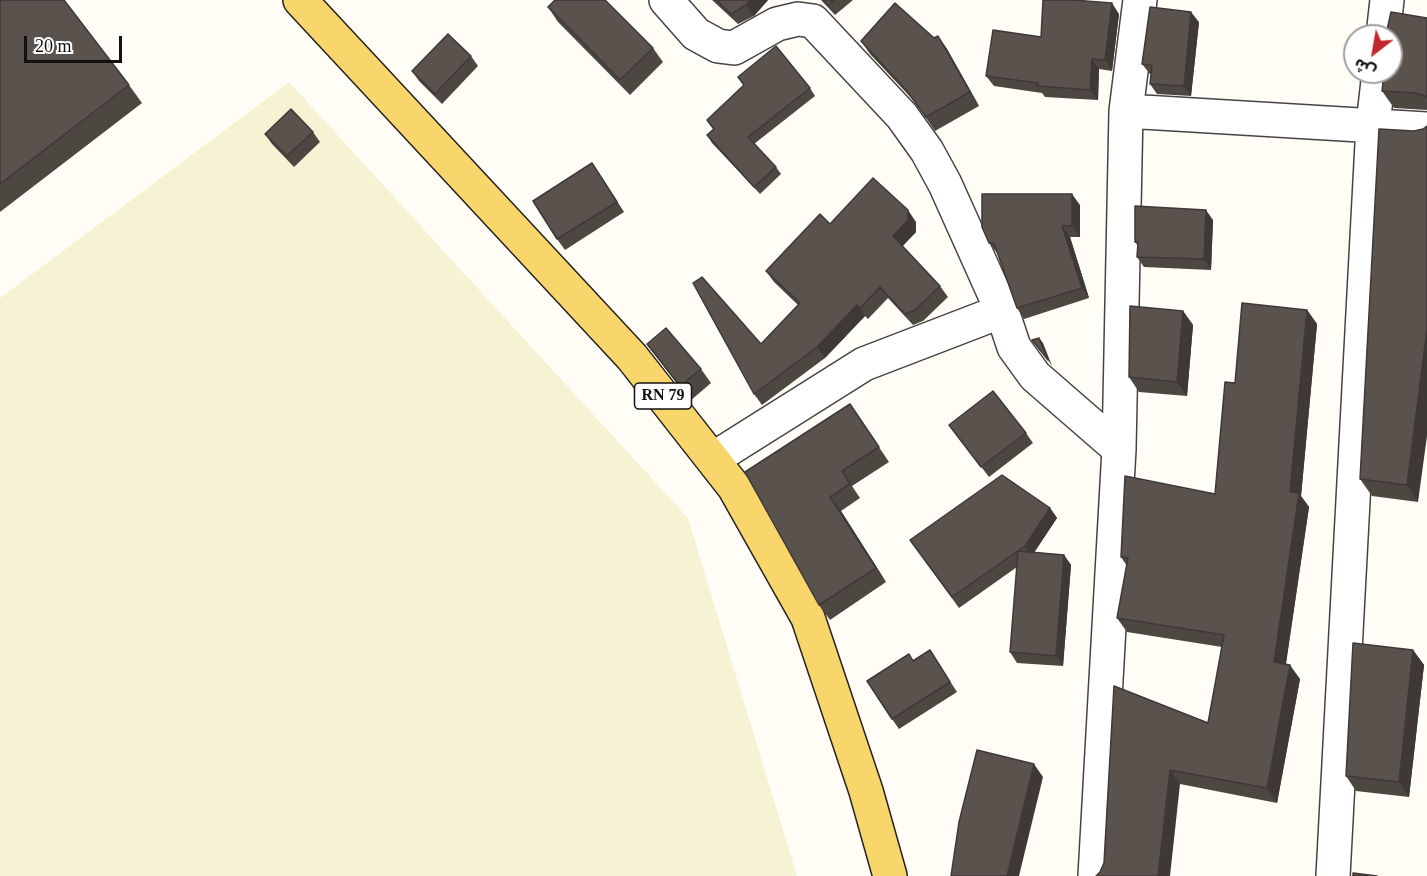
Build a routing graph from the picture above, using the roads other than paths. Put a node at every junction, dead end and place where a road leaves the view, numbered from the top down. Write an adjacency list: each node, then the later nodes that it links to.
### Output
1 (300, 0): 12 (main road, RN 79)
2 (666, 0): 10 (street)
3 (1140, 0): 7 (street)
4 (1387, 0): 5 (street)
5 (1384, 24)
6 (1378, 84): 8 (street)
7 (1126, 111): 8 (street); 11 (street)
8 (1373, 125): 9 (street); 15 (street)
9 (1427, 129)
10 (1002, 311): 11 (street); 12 (street)
11 (1119, 449): 14 (street)
12 (713, 459): 13 (main road, RN 79)
13 (890, 876)
14 (1095, 876)
15 (1333, 876)

